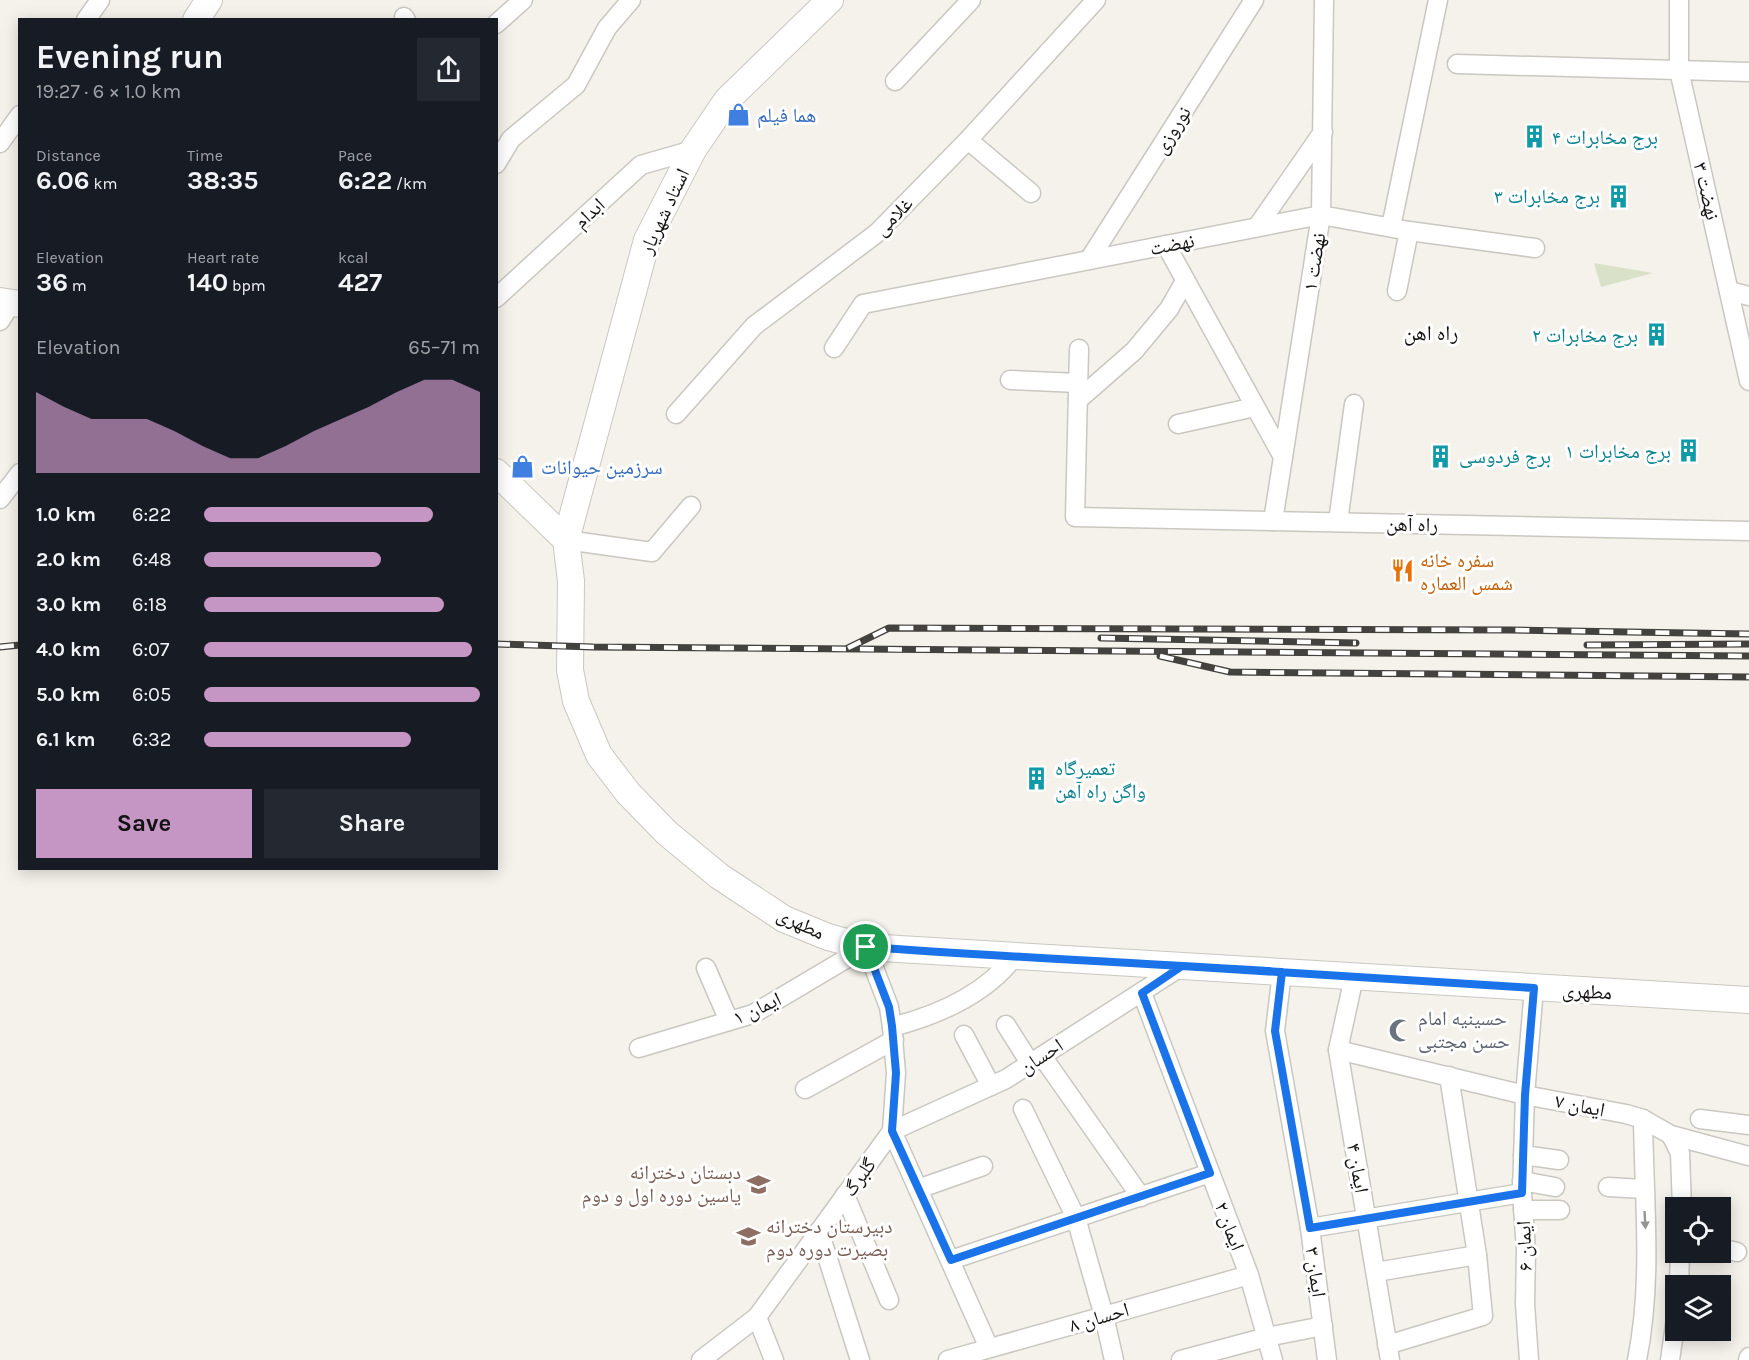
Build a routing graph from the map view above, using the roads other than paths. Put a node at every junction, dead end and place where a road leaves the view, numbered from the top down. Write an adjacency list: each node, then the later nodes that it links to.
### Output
1 (100, 0): 12 (street)
2 (209, 0): 13 (street)
3 (523, 0): 14 (street)
4 (631, 0): 24 (street)
5 (830, 0): 23 (street, استاد شهریار)
6 (971, 0): 18 (street)
7 (1096, 0): 21 (street, غلامی)
8 (1254, 0): 32 (street, نوروزی)
9 (1324, 0): 20 (street, نهضت ۱)
10 (1438, 0): 28 (street)
11 (1679, 0): 16 (street, نهضت ۳)
12 (87, 18)
13 (197, 18)
14 (498, 22)
15 (1457, 64): 16 (street)
16 (1679, 70): 17 (street); 35 (street, نهضت ۳)
17 (1749, 72)
18 (895, 81)
19 (18, 118): 22 (street)
20 (1323, 132): 26 (street, نهضت ۱); 27 (street)
21 (968, 140): 25 (street); 45 (street, غلامی)
22 (0, 143)
23 (693, 150): 36 (street, ابدام); 55 (street, استاد شهریار)
24 (498, 161)
25 (1031, 193)
26 (1321, 215): 27 (street, نهضت); 28 (street, نهضت); 47 (street, نهضت ۱)
27 (1257, 227): 30 (street, نهضت)
28 (1391, 227): 29 (street, نهضت)
29 (1409, 231): 31 (street, نهضت); 34 (street)
30 (1166, 245): 32 (street, نهضت); 33 (street)
31 (1535, 248)
32 (1089, 260): 38 (street, نهضت)
33 (1185, 281): 42 (street); 44 (street)
34 (1397, 291)
35 (1729, 291): 37 (street); 41 (street, نهضت ۳)
36 (498, 296)
37 (1749, 296)
38 (834, 348)
39 (1078, 349): 42 (street)
40 (1010, 380): 42 (street)
41 (1749, 381)
42 (1078, 391): 52 (street, راه آهن)
43 (1354, 404): 53 (street)
44 (1255, 407): 46 (street); 47 (street)
45 (676, 414)
46 (1178, 424)
47 (1283, 457): 52 (street, نهضت ۱)
48 (498, 474): 55 (street)
49 (18, 476): 50 (street)
50 (0, 499)
51 (691, 506): 55 (street)
52 (1272, 521): 53 (street, راه آهن)
53 (1338, 522): 54 (street, راه آهن)
54 (1749, 531)
55 (566, 540): 56 (street, مطهری)
56 (866, 947): 57 (street, مطهری); 65 (street, ایمان ۱); 67 (street)
57 (1014, 957): 58 (street, مطهری); 67 (street)
58 (1182, 966): 60 (street, مطهری); 63 (street, احسان)
59 (706, 968): 65 (street)
60 (1282, 972): 61 (street, مطهری); 99 (street, ایمان ۳)
61 (1354, 977): 62 (street, مطهری); 70 (street, ایمان ۴)
62 (1534, 988): 64 (street, مطهری); 75 (street, ایمان ۶)
63 (1142, 993): 71 (street, احسان); 86 (street, ایمان ۲)
64 (1749, 1000)
65 (729, 1021): 69 (street, ایمان ۱)
66 (1006, 1025): 71 (street)
67 (893, 1033): 74 (street); 80 (street)
68 (964, 1035): 73 (street)
69 (639, 1048)
70 (1338, 1050): 72 (street, ایمان ۷); 98 (street, ایمان ۴)
71 (1036, 1059): 73 (street, احسان); 93 (street)
72 (1449, 1076): 75 (street, ایمان ۷); 95 (street)
73 (991, 1086): 80 (street, احسان)
74 (805, 1089)
75 (1525, 1095): 77 (street, ایمان ۷); 82 (street, ایمان ۶)
76 (1023, 1109): 97 (street)
77 (1642, 1119): 81 (street, ایمان ۷); 90 (street)
78 (1700, 1119): 79 (street)
79 (1749, 1125)
80 (892, 1131): 89 (street); 91 (street, گلبرگ)
81 (1671, 1135): 83 (street, ایمان ۷); 94 (street)
82 (1523, 1155): 84 (street); 92 (street, ایمان ۶)
83 (1749, 1156)
84 (1559, 1160)
85 (982, 1166): 89 (street)
86 (1210, 1173): 93 (street); 104 (street, ایمان ۲)
87 (1555, 1187): 92 (street)
88 (1608, 1187): 90 (street)
89 (918, 1189): 102 (street)
90 (1644, 1190): 122 (street, one-way to 122)
91 (845, 1195): 100 (street, گلبرگ); 105 (street)
92 (1522, 1195): 95 (street); 96 (street); 121 (street, ایمان ۶)
93 (1141, 1197): 97 (street)
94 (1682, 1197)
95 (1469, 1202): 98 (street); 101 (street)
96 (1560, 1210)
97 (1076, 1218): 102 (street); 106 (street)
98 (1367, 1219): 99 (street); 103 (street, ایمان ۴)
99 (1310, 1228): 108 (street, ایمان ۳)
100 (819, 1231): 107 (street, گلبرگ); 115 (street)
101 (1477, 1255): 103 (street); 112 (street)
102 (951, 1260): 111 (street)
103 (1376, 1272): 112 (street, ایمان ۴)
104 (1249, 1275): 106 (street, احسان ۸); 109 (street, ایمان ۲)
105 (889, 1300)
106 (1104, 1316): 111 (street, احسان ۸); 117 (street)
107 (757, 1317): 113 (street, گلبرگ); 114 (street)
108 (1323, 1326): 109 (street); 120 (street, ایمان ۳)
109 (1267, 1337): 118 (street); 119 (street, ایمان ۲)
110 (1673, 1341): 123 (street)
111 (989, 1348): 116 (street, احسان ۸)
112 (1389, 1352)
113 (701, 1360)
114 (774, 1360)
115 (860, 1360)
116 (948, 1360)
117 (1114, 1360)
118 (1181, 1360)
119 (1273, 1360)
120 (1328, 1360)
121 (1529, 1360)
122 (1637, 1360)
123 (1670, 1360)

